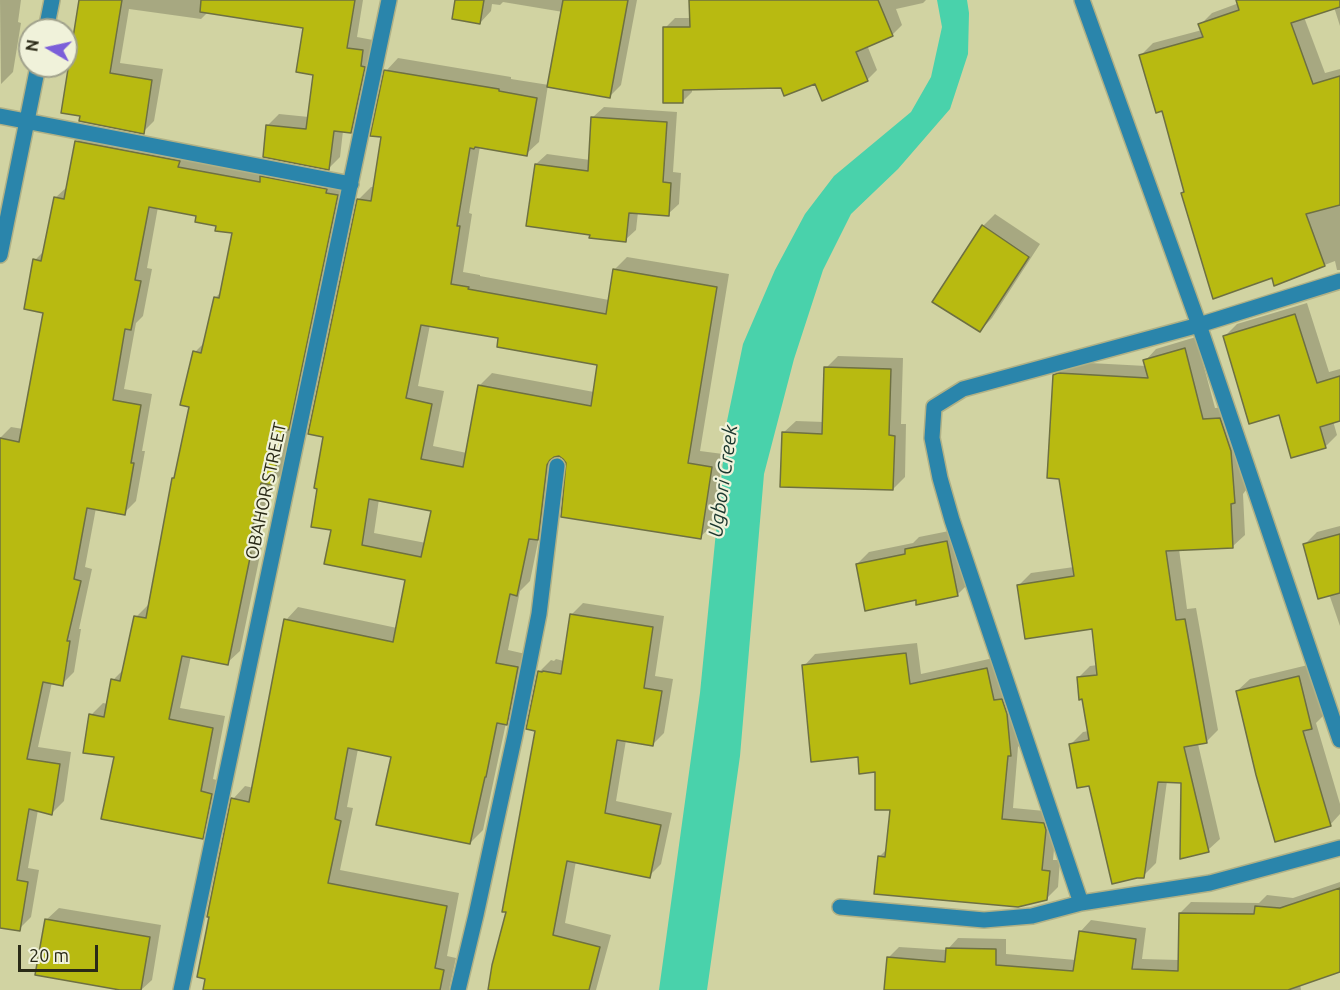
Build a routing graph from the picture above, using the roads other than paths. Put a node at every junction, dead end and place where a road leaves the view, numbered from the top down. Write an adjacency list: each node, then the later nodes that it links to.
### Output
1 (52, 0): 4 (street)
2 (389, 0): 8 (street, OBAHOR STREET)
3 (1082, 0): 11 (street)
4 (48, 18)
5 (36, 78): 7 (street)
6 (0, 116): 7 (street)
7 (27, 121): 8 (street); 9 (street)
8 (351, 184): 17 (street, OBAHOR STREET)
9 (0, 255)
10 (1340, 281): 11 (street)
11 (1199, 324): 13 (street); 15 (street)
12 (557, 466): 18 (street)
13 (1340, 740)
14 (1340, 848): 15 (street)
15 (1081, 903): 16 (street)
16 (840, 907)
17 (181, 990)
18 (458, 990)

